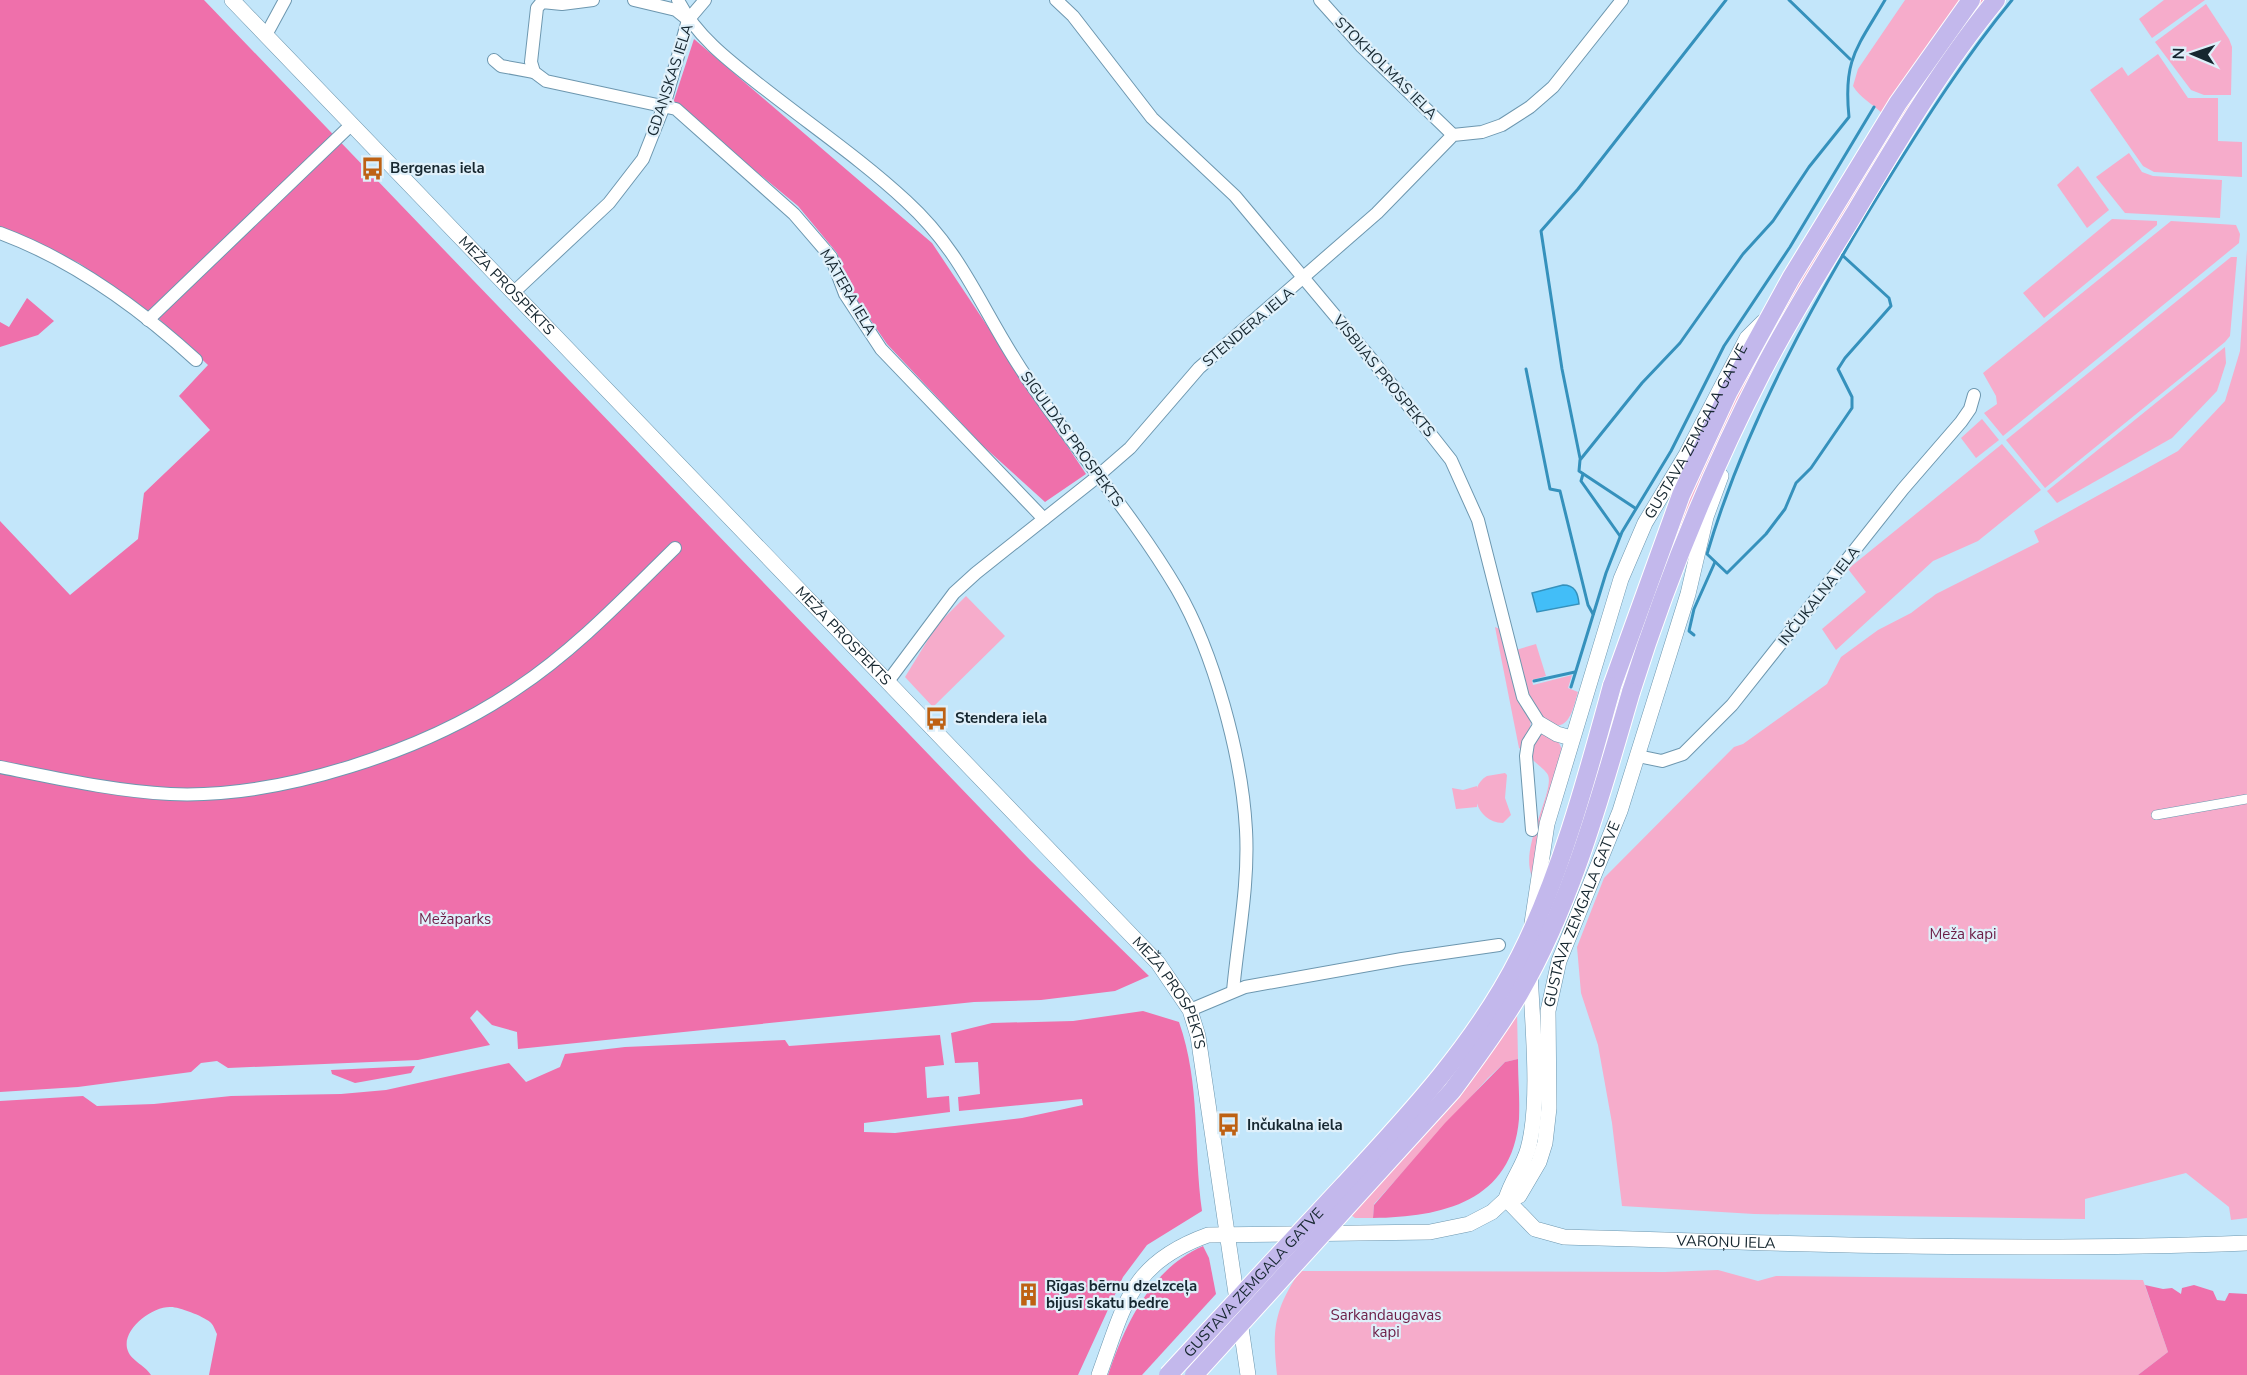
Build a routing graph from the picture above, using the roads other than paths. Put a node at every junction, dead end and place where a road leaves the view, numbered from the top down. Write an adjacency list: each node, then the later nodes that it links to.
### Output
1 (232, 0): 13 (street, MEŽA PROSPEKTS)
2 (285, 0): 13 (street)
3 (594, 0): 15 (street)
4 (634, 0): 12 (street)
5 (678, 0): 12 (street, SIGULDAS PROSPEKTS)
6 (705, 0): 12 (street, GDAŅSKAS IELA)
7 (1056, 0): 20 (street, VISBIJAS PROSPEKTS)
8 (1322, 0): 18 (street, STOKHOLMAS IELA)
9 (1622, 0): 18 (street)
10 (1971, 0): 22 (main road, GUSTAVA ZEMGALA GATVE)
11 (1996, 0): 26 (main road, GUSTAVA ZEMGALA GATVE)
12 (688, 20): 16 (street, GDAŅSKAS IELA); 27 (street, SIGULDAS PROSPEKTS)
13 (266, 35): 17 (street, MEŽA PROSPEKTS)
14 (494, 60): 15 (street, MĀTERA IELA)
15 (534, 72): 16 (street, MĀTERA IELA)
16 (664, 106): 21 (street, GDAŅSKAS IELA); 28 (street, MĀTERA IELA)
17 (352, 124): 21 (street, MEŽA PROSPEKTS); 23 (street)
18 (1453, 135): 20 (street, STENDERA IELA)
19 (0, 233): 23 (street)
20 (1305, 278): 27 (street, STENDERA IELA); 31 (street, VISBIJAS PROSPEKTS)
21 (514, 292): 30 (street, MEŽA PROSPEKTS)
22 (1767, 319): 32 (street, GUSTAVA ZEMGALA GATVE); 47 (main road, GUSTAVA ZEMGALA GATVE, bridge)
23 (148, 320): 24 (street)
24 (196, 360)
25 (1974, 394): 33 (street, INČUKALNA IELA)
26 (1748, 400): 33 (street, GUSTAVA ZEMGALA GATVE); 48 (main road, GUSTAVA ZEMGALA GATVE, bridge)
27 (1099, 475): 28 (street, STENDERA IELA); 41 (street, SIGULDAS PROSPEKTS)
28 (1044, 519): 30 (street, STENDERA IELA)
29 (675, 548): 34 (street)
30 (889, 680): 42 (street, MEŽA PROSPEKTS)
31 (1540, 724): 32 (street); 37 (street)
32 (1571, 738): 38 (street, GUSTAVA ZEMGALA GATVE)
33 (1638, 756): 39 (street, GUSTAVA ZEMGALA GATVE)
34 (0, 767)
35 (2247, 799): 36 (street)
36 (2156, 815)
37 (1532, 830)
38 (1535, 898): 39 (street); 43 (street, GUSTAVA ZEMGALA GATVE)
39 (1581, 906): 43 (street, GUSTAVA ZEMGALA GATVE)
40 (1499, 945): 41 (street)
41 (1233, 991): 42 (street)
42 (1190, 1010): 44 (street, MEŽA PROSPEKTS)
43 (1506, 1199): 44 (street); 45 (street, VAROŅU IELA)
44 (1228, 1237): 46 (street); 49 (street, MEŽA PROSPEKTS)
45 (2247, 1243)
46 (1099, 1375)
47 (1168, 1375)
48 (1194, 1375)
49 (1248, 1375)

